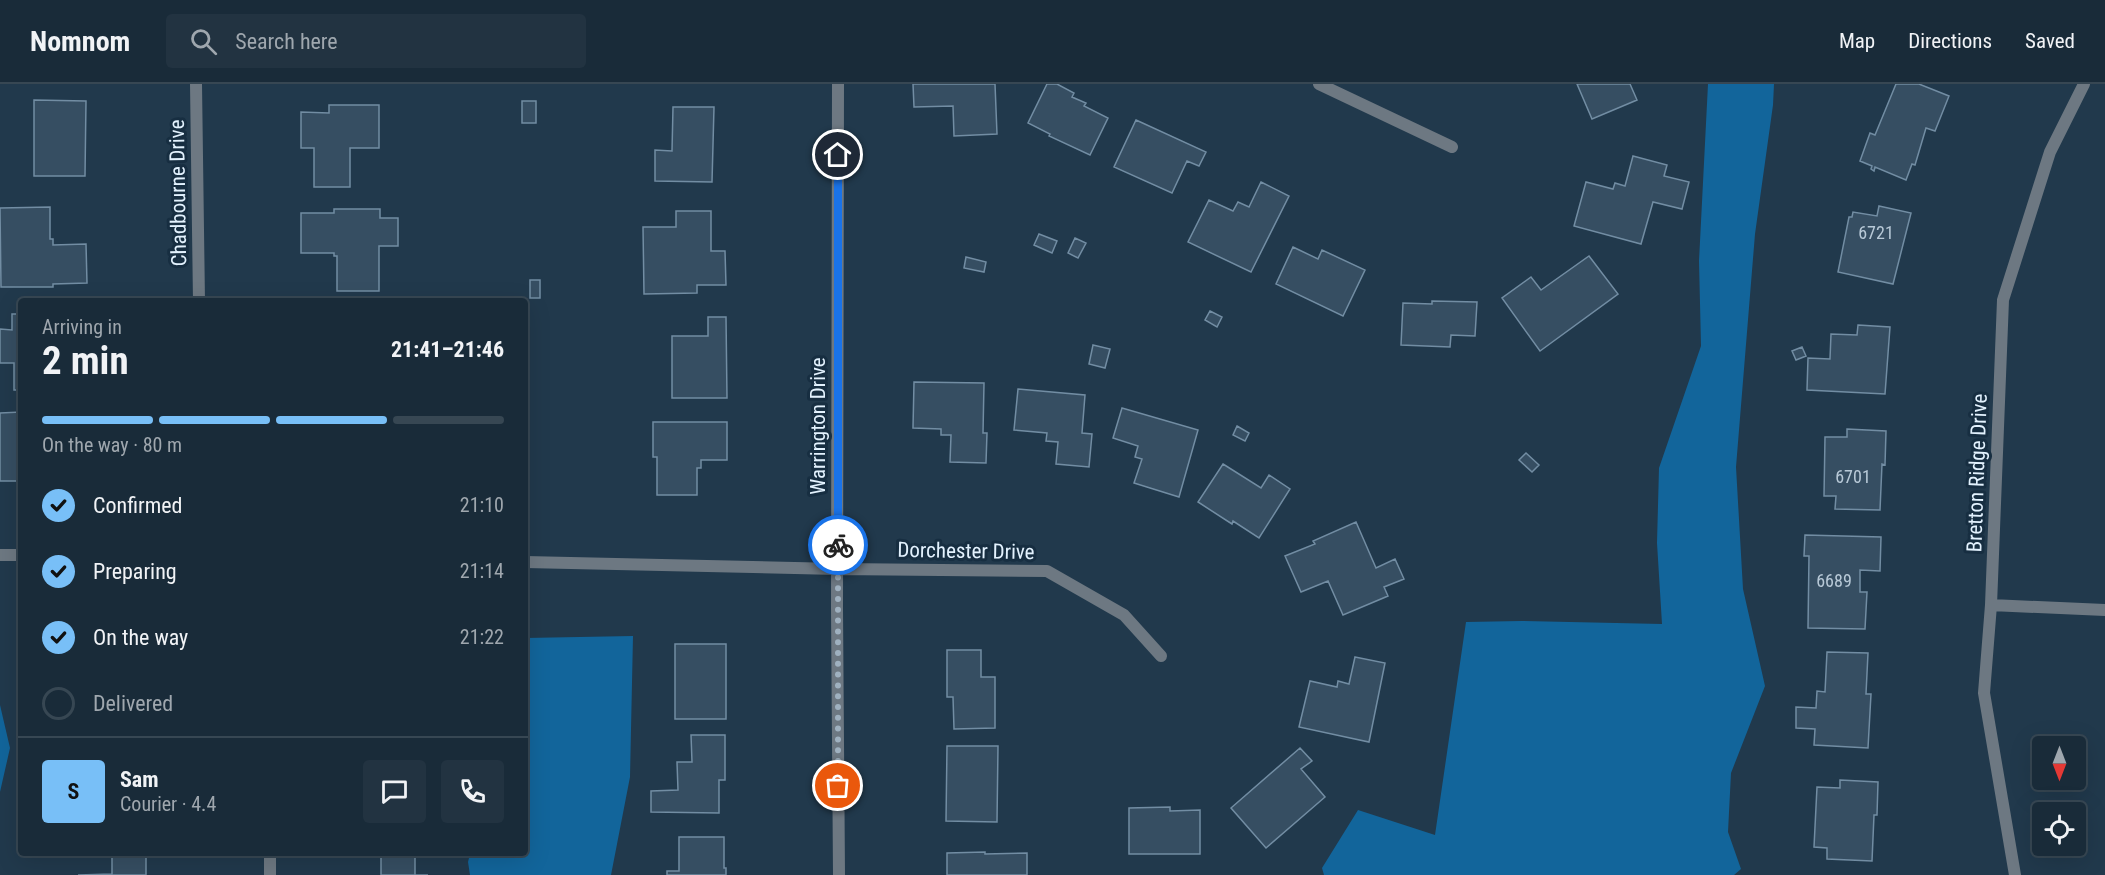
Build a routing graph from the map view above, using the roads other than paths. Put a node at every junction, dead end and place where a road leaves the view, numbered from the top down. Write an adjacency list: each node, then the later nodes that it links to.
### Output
1 (196, 84): 6 (street, Chadbourne Drive)
2 (838, 84): 10 (street, Warrington Drive)
3 (1319, 84): 5 (street)
4 (2084, 84): 11 (street, Bretton Ridge Drive)
5 (1452, 147)
6 (199, 298)
7 (0, 555): 8 (street)
8 (18, 555)
9 (528, 562): 10 (street, Dorchester Drive)
10 (838, 569): 13 (street, Dorchester Drive); 16 (street, Warrington Drive)
11 (1991, 605): 12 (street); 17 (street, Bretton Ridge Drive)
12 (2105, 610)
13 (1161, 656)
14 (270, 856): 15 (street)
15 (270, 875)
16 (839, 875)
17 (2015, 875)

